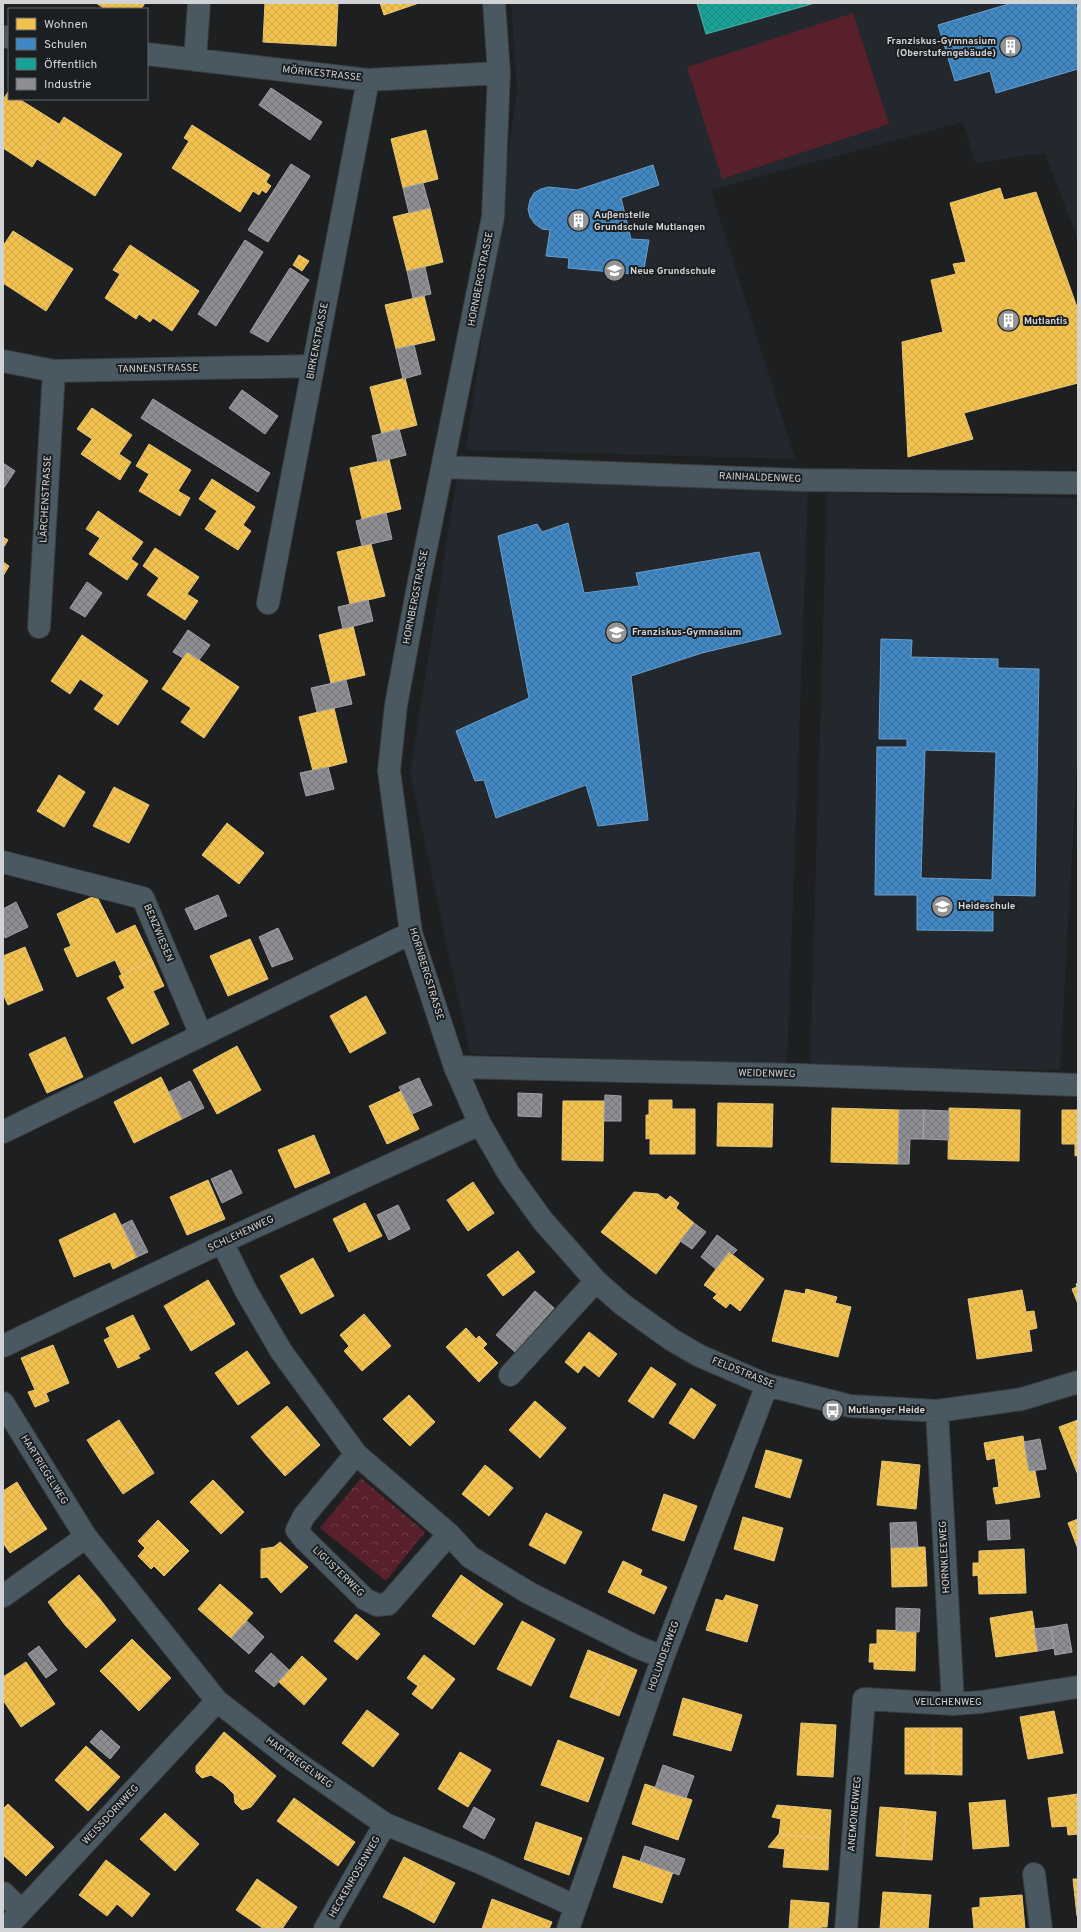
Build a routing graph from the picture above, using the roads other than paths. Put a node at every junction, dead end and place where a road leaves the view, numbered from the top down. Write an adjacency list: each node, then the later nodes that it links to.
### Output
1 (199, 3): 4 (street)
2 (494, 3): 5 (street, HORNBERGSTRASSE)
3 (148, 54): 4 (street, MÖRIKESTRASSE)
4 (195, 60): 6 (street, MÖRIKESTRASSE)
5 (499, 73): 6 (street, MÖRIKESTRASSE); 10 (street, HORNBERGSTRASSE)
6 (368, 80): 8 (street, BIRKENSTRASSE)
7 (3, 361): 9 (street, TANNENSTRASSE)
8 (313, 366): 9 (street, TANNENSTRASSE); 12 (street, BIRKENSTRASSE)
9 (54, 371): 13 (street, LÄRCHENSTRASSE)
10 (443, 467): 11 (street, RAINHALDENWEG); 15 (street, HORNBERGSTRASSE)
11 (1078, 483)
12 (268, 603)
13 (39, 626)
14 (3, 862): 16 (street, BENZWIESEN)
15 (412, 934): 16 (street); 17 (street, HORNBERGSTRASSE)
16 (201, 1035): 20 (street)
17 (455, 1067): 18 (street, WEIDENWEG); 19 (street, HORNBERGSTRASSE)
18 (1078, 1085)
19 (480, 1124): 21 (street, HORNBERGSTRASSE); 22 (street, SCHLEHENWEG)
20 (3, 1132)
21 (509, 1174): 23 (street, FELDSTRASSE)
22 (222, 1242): 24 (street, SCHLEHENWEG); 30 (street)
23 (596, 1281): 25 (street); 27 (street, FELDSTRASSE)
24 (3, 1346)
25 (510, 1375)
26 (1078, 1382): 29 (street, FELDSTRASSE)
27 (767, 1384): 29 (street, FELDSTRASSE); 34 (street, HOLUNDERWEG)
28 (3, 1403): 32 (street, HARTRIEGELWEG)
29 (937, 1411): 38 (street, HORNKLEEWEG)
30 (356, 1454): 31 (street); 31 (street, LIGUSTERWEG)
31 (449, 1534): 34 (street)
32 (86, 1537): 33 (street); 37 (street, HARTRIEGELWEG)
33 (3, 1596)
34 (663, 1657): 42 (street, HOLUNDERWEG)
35 (1078, 1687): 38 (street, VEILCHENWEG)
36 (864, 1699): 38 (street, VEILCHENWEG); 47 (street, ANEMONENWEG)
37 (217, 1701): 39 (street, HARTRIEGELWEG); 43 (street, WEISSDORNWEG)
38 (953, 1704)
39 (385, 1824): 42 (street, HARTRIEGELWEG); 45 (street, HECKENROSENWEG)
40 (1034, 1874): 48 (street)
41 (3, 1893): 43 (street)
42 (576, 1906): 46 (street, HOLUNDERWEG)
43 (21, 1910): 44 (street, WEISSDORNWEG)
44 (5, 1929)
45 (325, 1929)
46 (568, 1929)
47 (846, 1929)
48 (1041, 1929)

